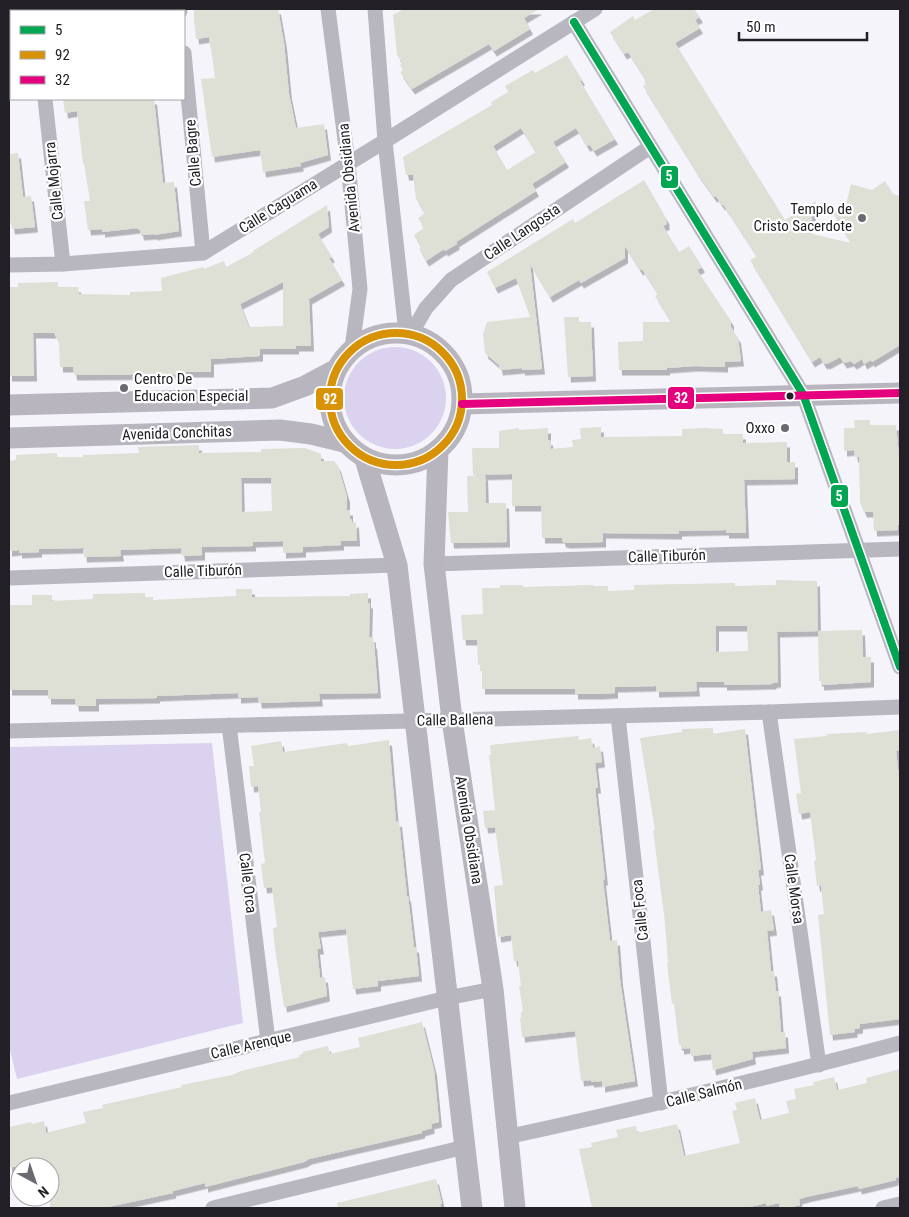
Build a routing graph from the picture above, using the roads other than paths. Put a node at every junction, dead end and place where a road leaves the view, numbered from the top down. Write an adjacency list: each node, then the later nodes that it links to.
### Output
1 (328, 9): 9 (street, Avenida Obsidiana)
2 (375, 9): 7 (street)
3 (595, 9): 4 (street, Calle Caguama)
4 (574, 22): 7 (street, Calle Caguama); 8 (street)
5 (185, 63): 10 (street, Calle Bagre)
6 (45, 100): 11 (street, Calle Mojarra)
7 (385, 140): 9 (street, Calle Caguama); 13 (street)
8 (650, 147): 13 (street, Calle Langosta); 17 (street)
9 (348, 163): 10 (street, Calle Caguama); 14 (street, Avenida Obsidiana)
10 (203, 252): 11 (street, Calle Caguama)
11 (63, 264): 12 (street, Calle Caguama)
12 (9, 265)
13 (409, 334): 14 (street); 19 (street)
14 (352, 348): 15 (street)
15 (336, 370): 18 (street); 21 (street)
16 (900, 393): 17 (street)
17 (803, 394): 19 (street); 25 (street)
18 (9, 404)
19 (462, 404): 22 (street)
20 (9, 438): 21 (street, Avenida Conchitas)
21 (344, 442): 23 (street)
22 (438, 450): 23 (street); 26 (street, Avenida Obsidiana)
23 (365, 459): 27 (street)
24 (900, 549): 25 (street, Calle Tiburón)
25 (858, 550): 26 (street, Calle Tiburón); 29 (street)
26 (434, 564): 33 (street, Avenida Obsidiana)
27 (397, 565): 28 (street, Calle Tiburón); 34 (street)
28 (9, 578)
29 (900, 667)
30 (900, 707): 31 (street, Calle Ballena)
31 (769, 712): 32 (street, Calle Ballena); 41 (street, Calle Morsa)
32 (618, 716): 33 (street, Calle Ballena); 43 (street, Calle Foca)
33 (452, 720): 34 (street, Calle Ballena); 37 (street, Avenida Obsidiana)
34 (415, 721): 35 (street, Calle Ballena); 38 (street)
35 (228, 725): 36 (street, Calle Ballena); 39 (street, Calle Orca)
36 (9, 731)
37 (493, 989): 38 (street, Calle Arenque); 44 (street, Avenida Obsidiana)
38 (447, 998): 39 (street, Calle Arenque); 45 (street)
39 (268, 1041): 42 (street, Calle Arenque)
40 (900, 1043): 41 (street, Calle Salmón)
41 (819, 1065): 43 (street, Calle Salmón)
42 (9, 1103)
43 (661, 1103): 44 (street, Calle Salmón)
44 (508, 1137): 49 (street, Avenida Obsidiana)
45 (465, 1147): 47 (street); 48 (street)
46 (900, 1204): 50 (street)
47 (213, 1208)
48 (472, 1208)
49 (515, 1208)
50 (883, 1208)

